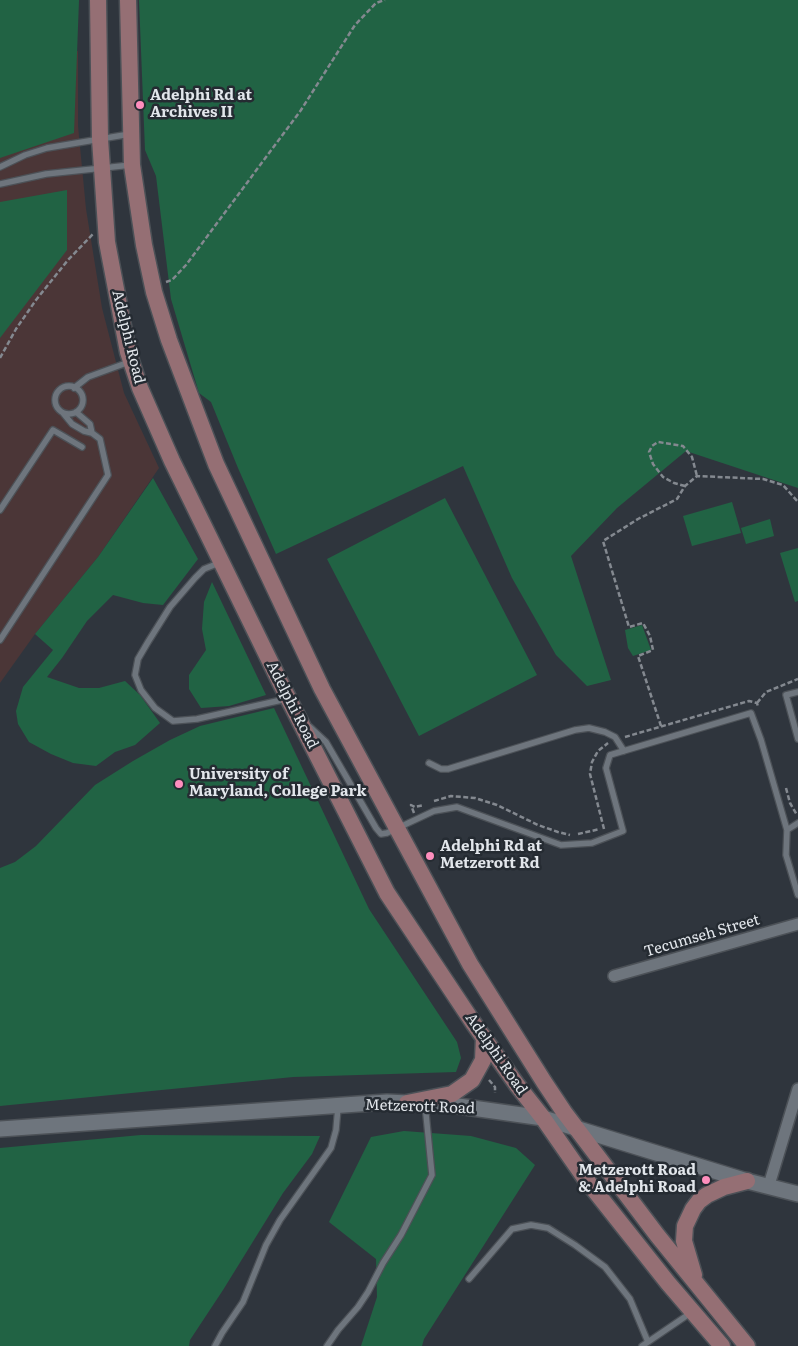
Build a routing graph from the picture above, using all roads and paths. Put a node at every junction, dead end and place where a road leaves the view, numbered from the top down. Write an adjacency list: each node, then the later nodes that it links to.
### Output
1 (98, 0): 5 (main road, Adelphi Road)
2 (128, 0): 4 (main road, Adelphi Road)
3 (385, 0): 11 (path)
4 (132, 133): 5 (lane); 6 (main road, Adelphi Road)
5 (100, 139): 7 (lane); 8 (main road, Adelphi Road)
6 (132, 165): 8 (lane); 11 (main road, Adelphi Road)
7 (0, 167)
8 (102, 167): 9 (lane); 10 (main road, Adelphi Road)
9 (0, 184)
10 (105, 223): 12 (path); 13 (main road, Adelphi Road)
11 (153, 287): 39 (main road, Adelphi Road)
12 (0, 358)
13 (131, 362): 14 (lane); 23 (main road, Adelphi Road)
14 (74, 388): 15 (lane); 16 (lane)
15 (76, 412): 16 (lane); 17 (lane)
16 (63, 413): 17 (lane)
17 (92, 433): 24 (lane)
18 (82, 447): 22 (lane)
19 (697, 476): 20 (path); 20 (path); 21 (path)
20 (685, 486): 31 (path)
21 (798, 502)
22 (0, 510)
23 (221, 562): 27 (main road, Adelphi Road); 27 (lane)
24 (0, 640)
25 (798, 679): 28 (path)
26 (798, 692): 33 (lane)
27 (288, 698): 30 (main road, Adelphi Road)
28 (757, 703): 29 (path); 31 (path)
29 (760, 712)
30 (297, 715): 39 (lane); 45 (main road, Adelphi Road)
31 (661, 726): 32 (path)
32 (618, 739): 34 (lane); 35 (lane); 41 (path)
33 (798, 739)
34 (624, 751): 40 (lane); 41 (lane)
35 (429, 763)
36 (784, 785): 37 (path)
37 (798, 817)
38 (798, 822): 40 (lane)
39 (397, 828): 41 (lane); 53 (main road, Adelphi Road)
40 (787, 830): 42 (lane)
41 (606, 837)
42 (798, 895)
43 (798, 924): 44 (street, Tecumseh Street)
44 (614, 976)
45 (484, 1037): 49 (main road); 52 (main road, Adelphi Road)
46 (485, 1075): 48 (path)
47 (798, 1089): 56 (street)
48 (495, 1093)
49 (407, 1103): 50 (street, Metzerott Road); 51 (street, Metzerott Road)
50 (425, 1104): 52 (street, Metzerott Road); 63 (lane)
51 (338, 1105): 54 (street, Metzerott Road); 62 (lane)
52 (543, 1118): 53 (street, Metzerott Road); 60 (main road, Adelphi Road)
53 (574, 1126): 55 (street, Metzerott Road); 59 (main road, Adelphi Road)
54 (0, 1129)
55 (747, 1181): 56 (street, Metzerott Road); 59 (main road)
56 (769, 1185): 57 (street, Metzerott Road)
57 (798, 1194)
58 (469, 1279): 61 (lane)
59 (697, 1284): 66 (main road, Adelphi Road)
60 (693, 1312): 61 (lane); 65 (main road, Adelphi Road)
61 (648, 1342): 64 (lane)
62 (215, 1346)
63 (327, 1346)
64 (642, 1346)
65 (722, 1346)
66 (747, 1346)

